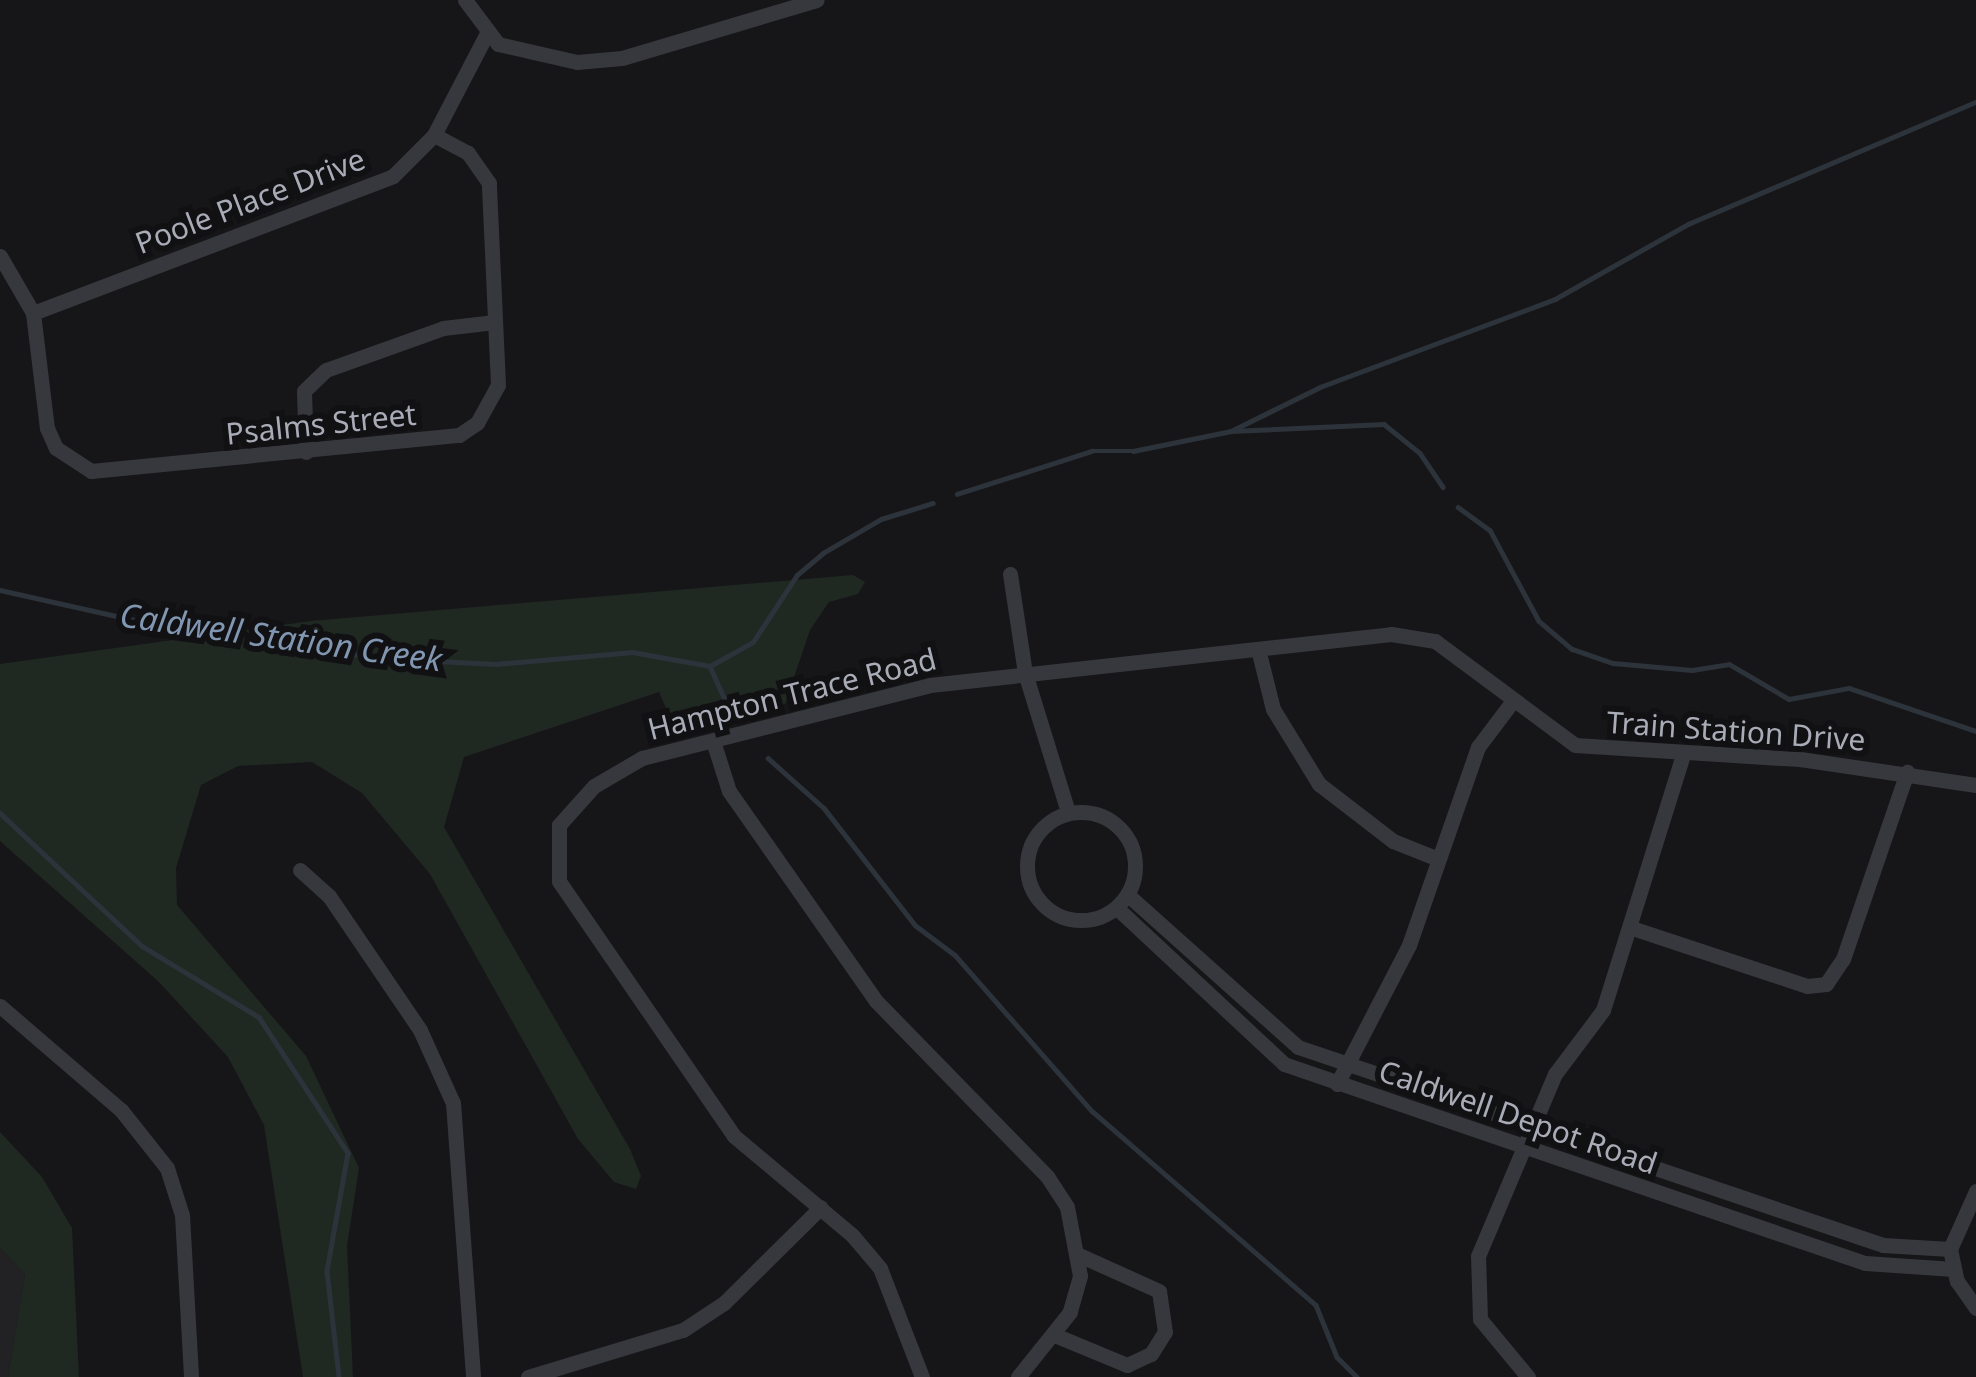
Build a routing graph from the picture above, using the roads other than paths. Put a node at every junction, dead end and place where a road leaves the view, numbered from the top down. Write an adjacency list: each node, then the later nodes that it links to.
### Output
1 (465, 0): 3 (street)
2 (817, 0): 3 (street)
3 (486, 35): 4 (street, Poole Place Drive)
4 (434, 135): 6 (street, Poole Place Drive); 7 (street, Psalms Street)
5 (0, 256): 6 (street, Psalms Street)
6 (33, 313): 8 (street, Psalms Street)
7 (495, 322): 8 (street); 8 (street, Psalms Street)
8 (306, 452)
9 (1010, 574): 11 (street)
10 (1258, 649): 11 (street, Train Station Drive); 12 (street, Train Station Drive); 18 (street)
11 (1024, 673): 13 (street, Hampton Trace Road); 17 (street)
12 (1512, 702): 14 (street, Train Station Drive); 18 (street)
13 (713, 741): 28 (street, Hampton Trace Road); 30 (street)
14 (1684, 752): 15 (street, Train Station Drive); 21 (street)
15 (1907, 772): 16 (street, Train Station Drive); 21 (street)
16 (1976, 785)
17 (1067, 809): 20 (street); 20 (street)
18 (1438, 859): 23 (street)
19 (300, 870): 35 (street)
20 (1123, 903): 23 (street, Caldwell Depot Road); 24 (street, Caldwell Depot Road)
21 (1632, 928): 25 (street)
22 (0, 1006): 34 (street)
23 (1348, 1063): 24 (street); 25 (street, Caldwell Depot Road)
24 (1337, 1084): 26 (street, Caldwell Depot Road)
25 (1533, 1126): 26 (street); 29 (street, Caldwell Depot Road)
26 (1525, 1146): 31 (street, Caldwell Depot Road); 39 (street)
27 (1976, 1191): 29 (street)
28 (821, 1207): 36 (street); 37 (street, Hampton Trace Road)
29 (1950, 1249): 31 (street)
30 (1078, 1256): 33 (street); 33 (street)
31 (1954, 1268): 32 (street)
32 (1976, 1308)
33 (1057, 1336): 38 (street)
34 (191, 1377)
35 (473, 1377)
36 (528, 1377)
37 (922, 1377)
38 (1018, 1377)
39 (1528, 1377)

